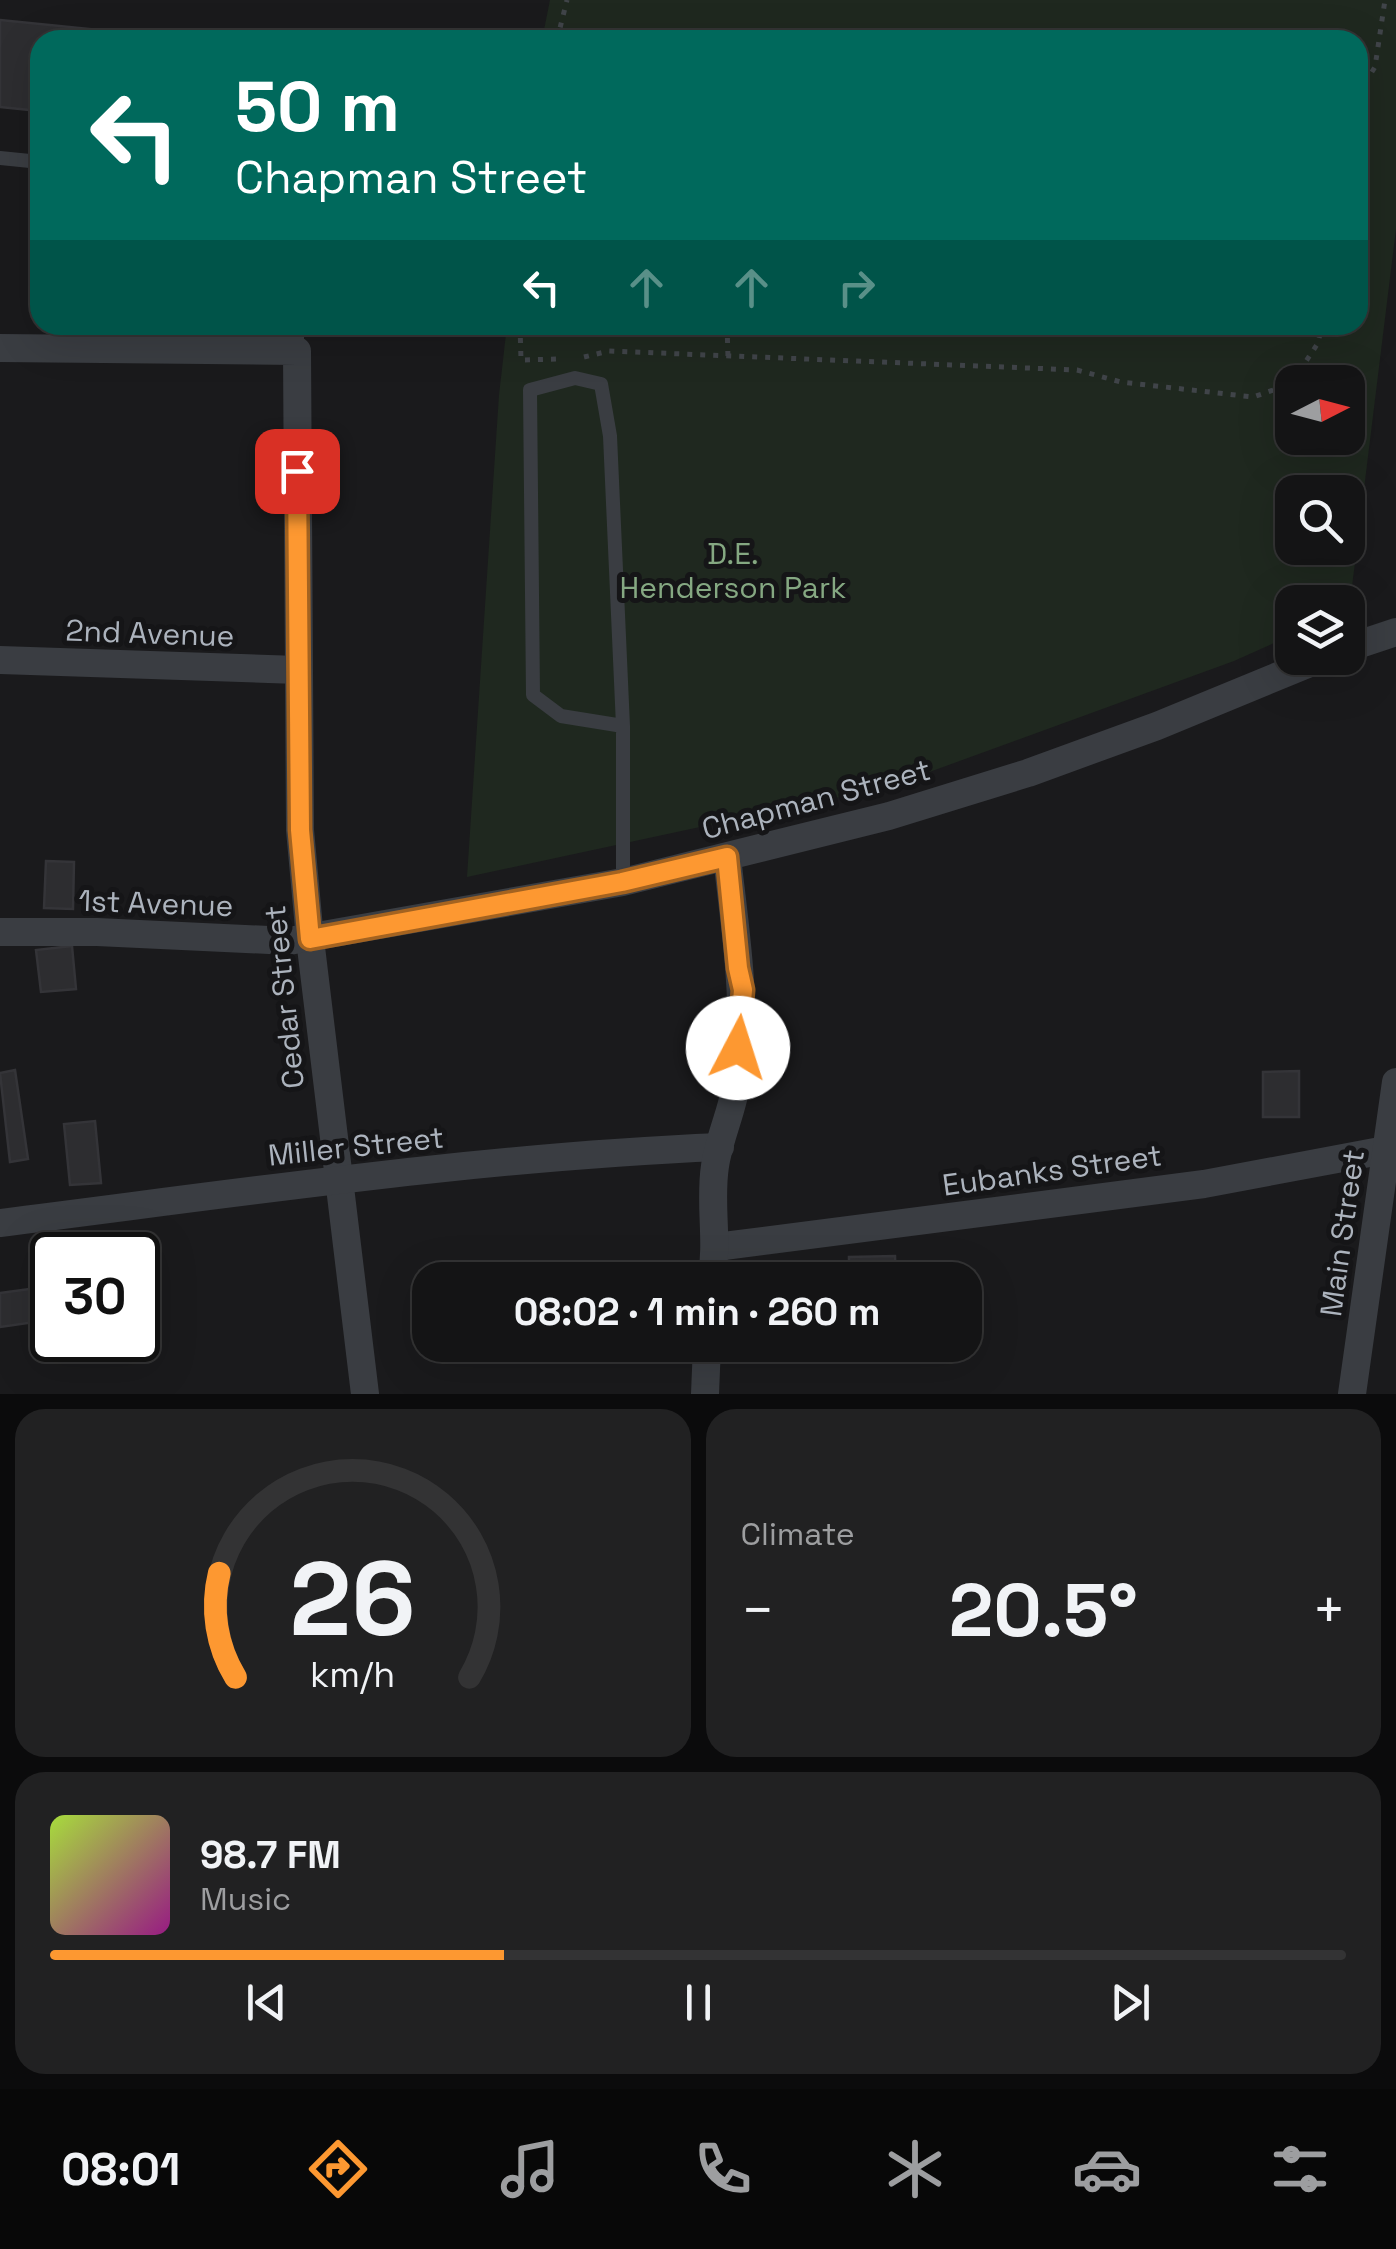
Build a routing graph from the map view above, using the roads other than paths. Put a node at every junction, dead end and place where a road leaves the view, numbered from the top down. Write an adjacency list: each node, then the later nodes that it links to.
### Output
1 (0, 158): 2 (lane)
2 (30, 161)
3 (297, 338): 4 (street); 8 (street, Cedar Street)
4 (0, 348)
5 (1396, 632): 6 (street)
6 (1365, 642)
7 (0, 660): 8 (street, 2nd Avenue)
8 (298, 670): 14 (street, Cedar Street)
9 (1280, 675): 11 (street, Chapman Street)
10 (623, 726): 10 (lane); 12 (lane)
11 (727, 857): 12 (street, Chapman Street); 16 (street)
12 (622, 882): 14 (street, Chapman Street)
13 (0, 932): 14 (street, 1st Avenue)
14 (310, 939): 18 (street, Cedar Street)
15 (1396, 1082): 17 (street, Main Street)
16 (720, 1147): 18 (street, Miller Street); 20 (street)
17 (1391, 1149): 20 (street, Eubanks Street); 25 (street, Main Street)
18 (338, 1180): 19 (street, Miller Street); 23 (street, Cedar Street)
19 (0, 1223)
20 (716, 1248): 21 (street)
21 (714, 1262)
22 (706, 1362): 24 (street)
23 (365, 1394)
24 (704, 1394)
25 (1352, 1394)

